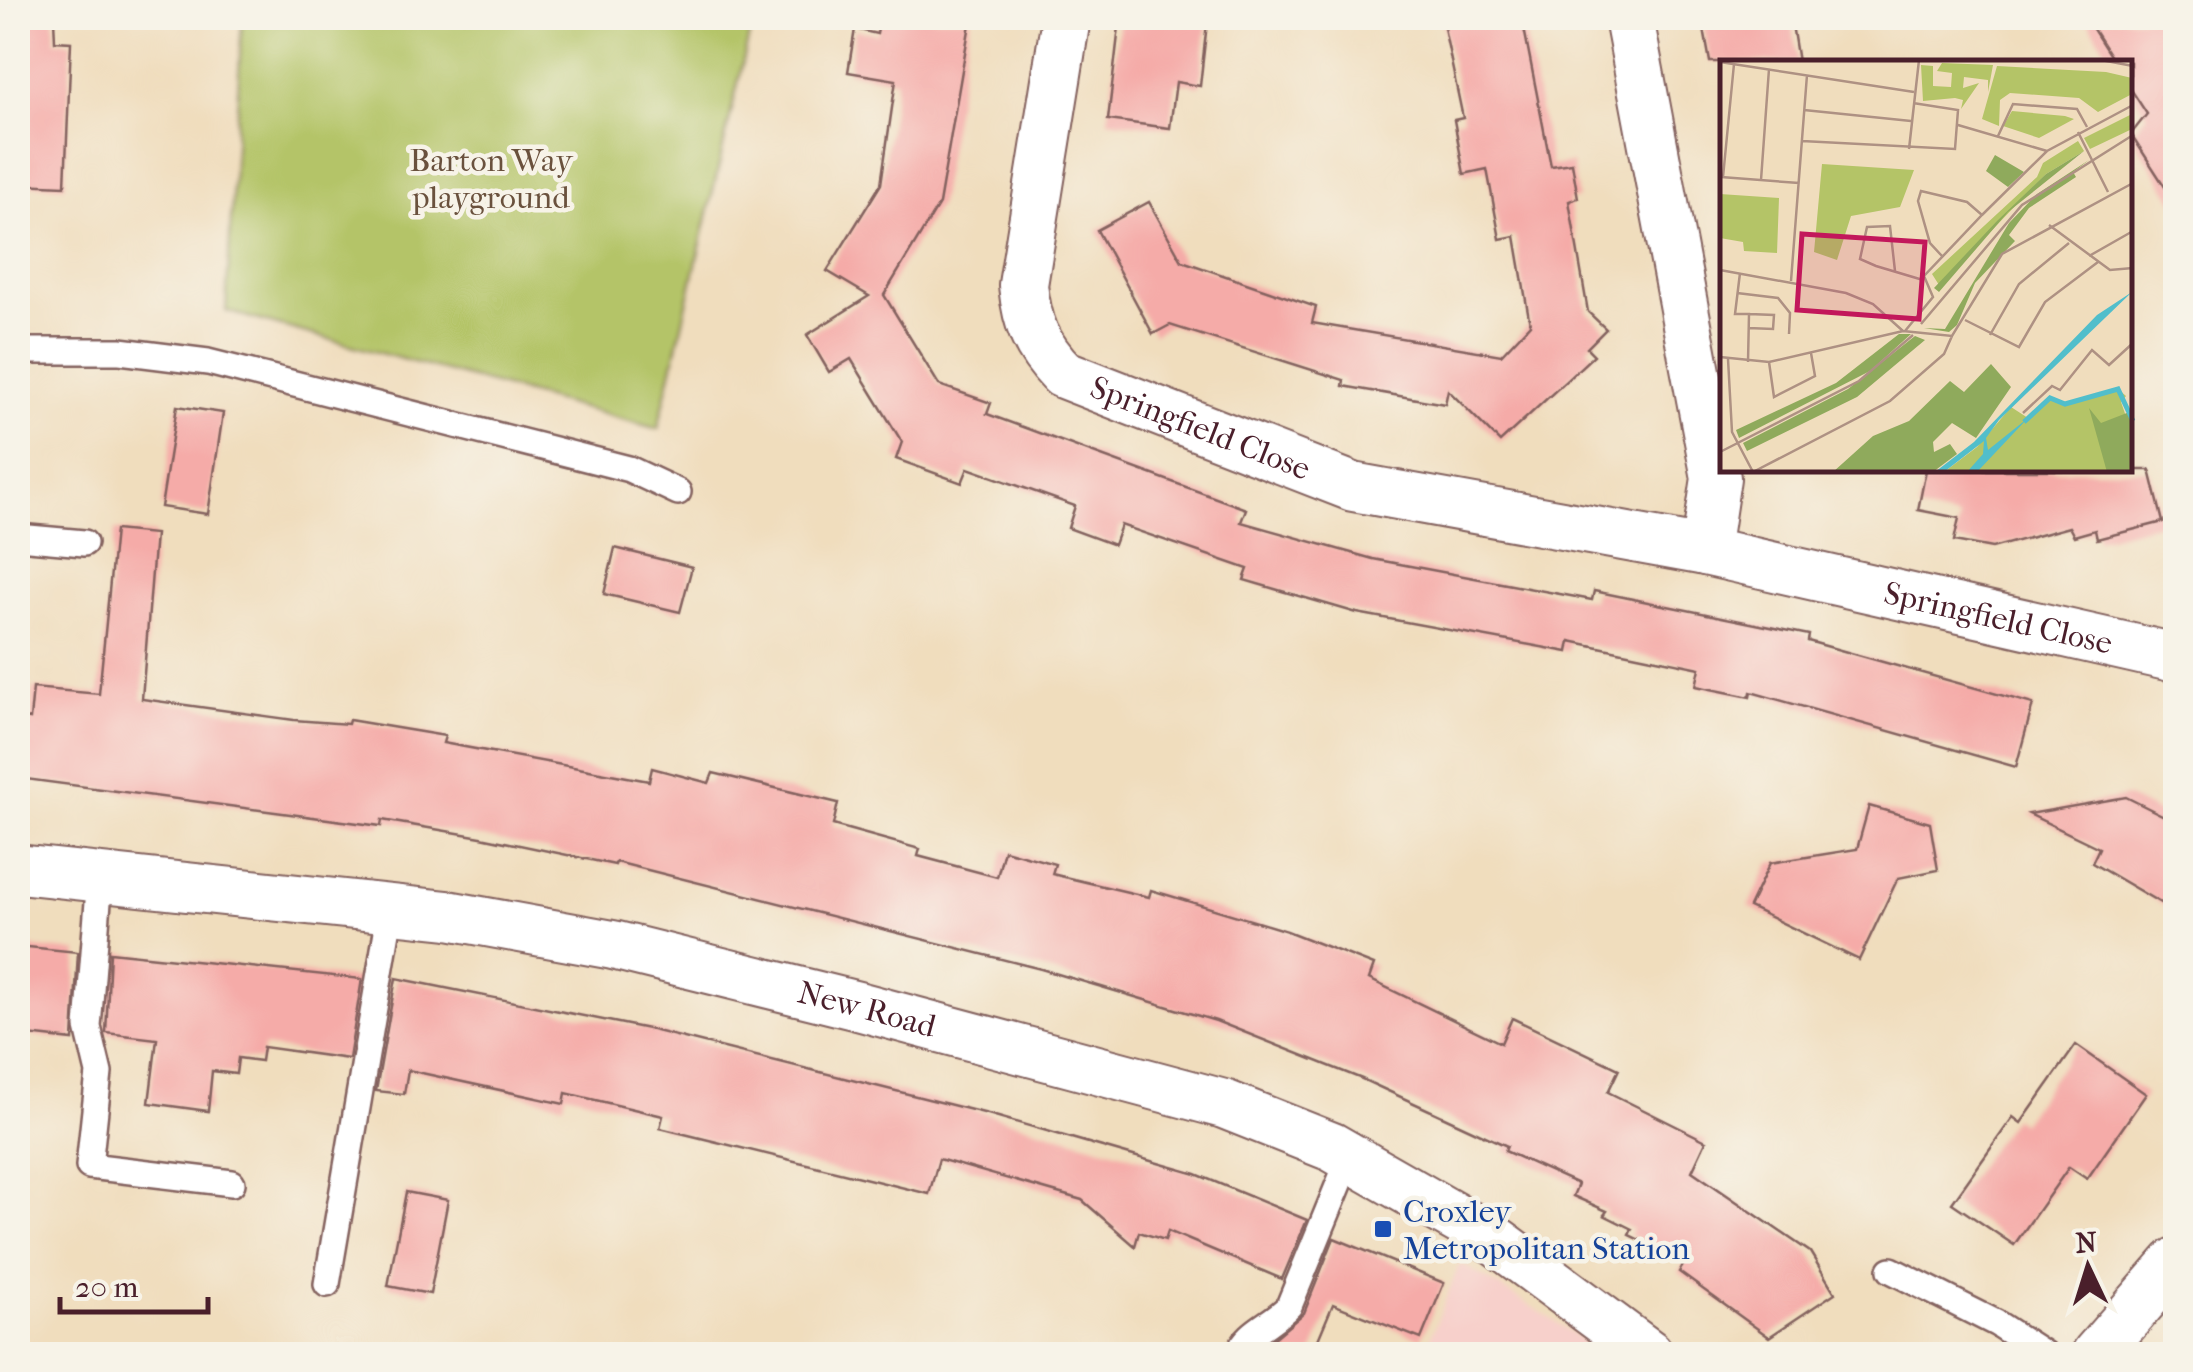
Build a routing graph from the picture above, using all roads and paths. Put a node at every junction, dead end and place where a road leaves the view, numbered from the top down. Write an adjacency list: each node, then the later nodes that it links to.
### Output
1 (1066, 18): 7 (street, Springfield Close)
2 (1629, 18): 7 (street)
3 (18, 351): 4 (lane)
4 (678, 492)
5 (18, 537): 6 (lane)
6 (84, 542)
7 (1704, 551): 8 (street, Springfield Close)
8 (2176, 658)
9 (18, 868): 10 (street, New Road)
10 (100, 877): 11 (street, New Road); 13 (lane)
11 (390, 908): 12 (street, New Road); 16 (lane)
12 (1350, 1158): 17 (lane); 18 (street, New Road)
13 (232, 1183)
14 (2176, 1262): 20 (street)
15 (1890, 1270): 19 (lane)
16 (327, 1284)
17 (1238, 1354)
18 (1649, 1354)
19 (2044, 1354)
20 (2096, 1354)

